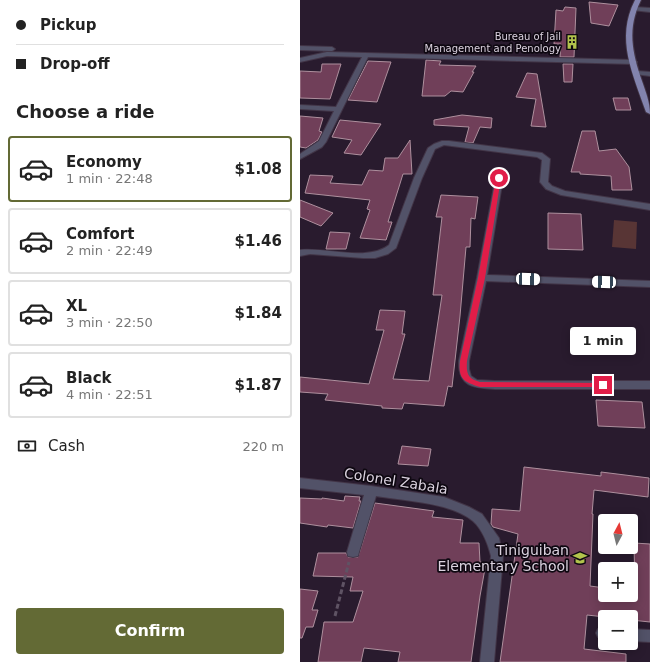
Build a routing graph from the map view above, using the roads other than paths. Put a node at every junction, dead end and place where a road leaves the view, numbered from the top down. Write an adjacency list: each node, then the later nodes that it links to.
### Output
1 (638, 0): 2 (main road)
2 (634, 9): 3 (street); 6 (main road)
3 (650, 10)
4 (300, 48): 6 (street)
5 (366, 55): 6 (street); 7 (street); 12 (street)
6 (633, 59): 8 (main road)
7 (300, 60)
8 (637, 73): 9 (street); 10 (main road)
9 (650, 74)
10 (648, 101): 13 (main road)
11 (300, 107): 12 (street)
12 (338, 109): 14 (street)
13 (650, 112)
14 (300, 157)
15 (499, 178): 18 (street)
16 (650, 207): 17 (street)
17 (300, 253)
18 (482, 278): 19 (street); 20 (street)
19 (650, 284)
20 (650, 385)
21 (300, 483): 22 (street, Colonel Zabala)
22 (371, 491): 23 (street); 26 (street, Colonel Zabala)
23 (353, 552)
24 (638, 635): 25 (street)
25 (650, 636)
26 (487, 662)

